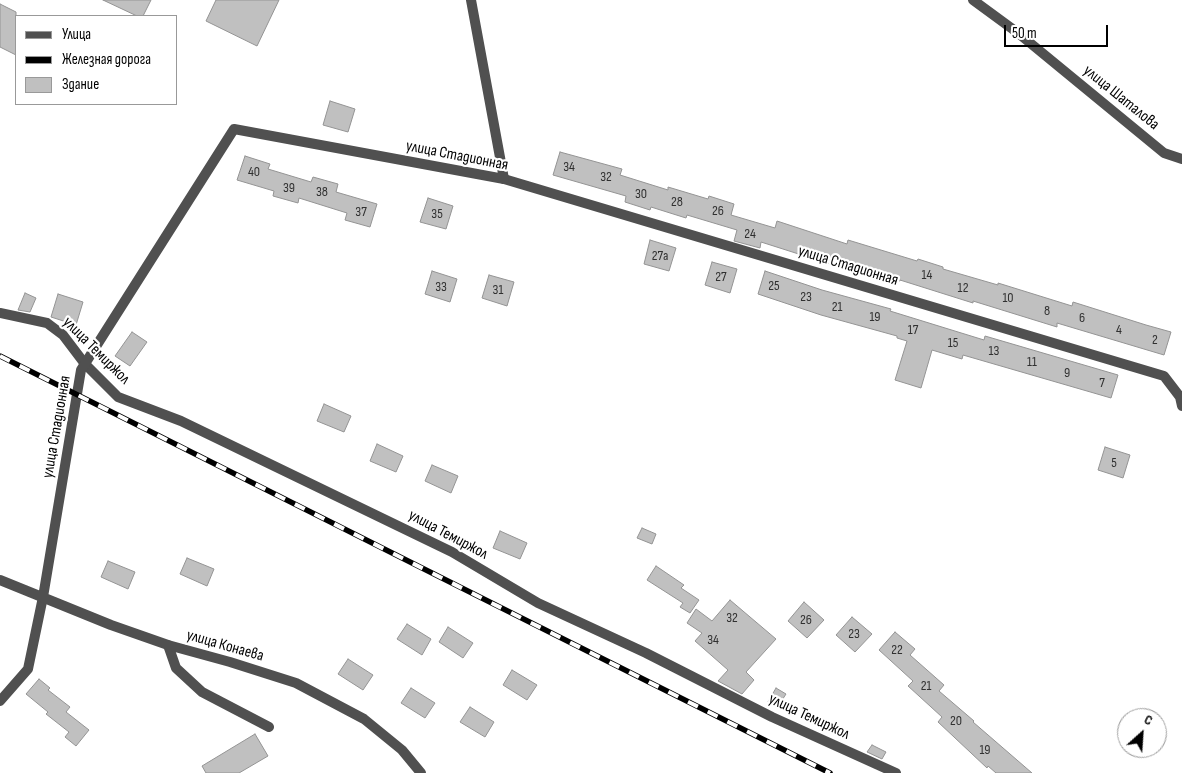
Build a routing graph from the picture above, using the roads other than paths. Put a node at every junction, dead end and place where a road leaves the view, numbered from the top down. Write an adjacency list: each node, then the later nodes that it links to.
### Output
1 (471, 0): 4 (street)
2 (973, 0): 3 (street, улица Шаталова)
3 (1182, 159)
4 (504, 179): 6 (street, улица Стадионная); 7 (street, улица Стадионная)
5 (0, 313): 6 (street, улица Темиржол)
6 (85, 364): 9 (street, улица Стадионная); 14 (street, улица Темиржол)
7 (1182, 406)
8 (0, 580): 9 (street, улица Конаева)
9 (43, 597): 10 (street, улица Конаева); 11 (street, улица Стадионная)
10 (168, 645): 12 (street); 13 (street, улица Конаева)
11 (0, 702)
12 (269, 727)
13 (421, 773)
14 (896, 773)

